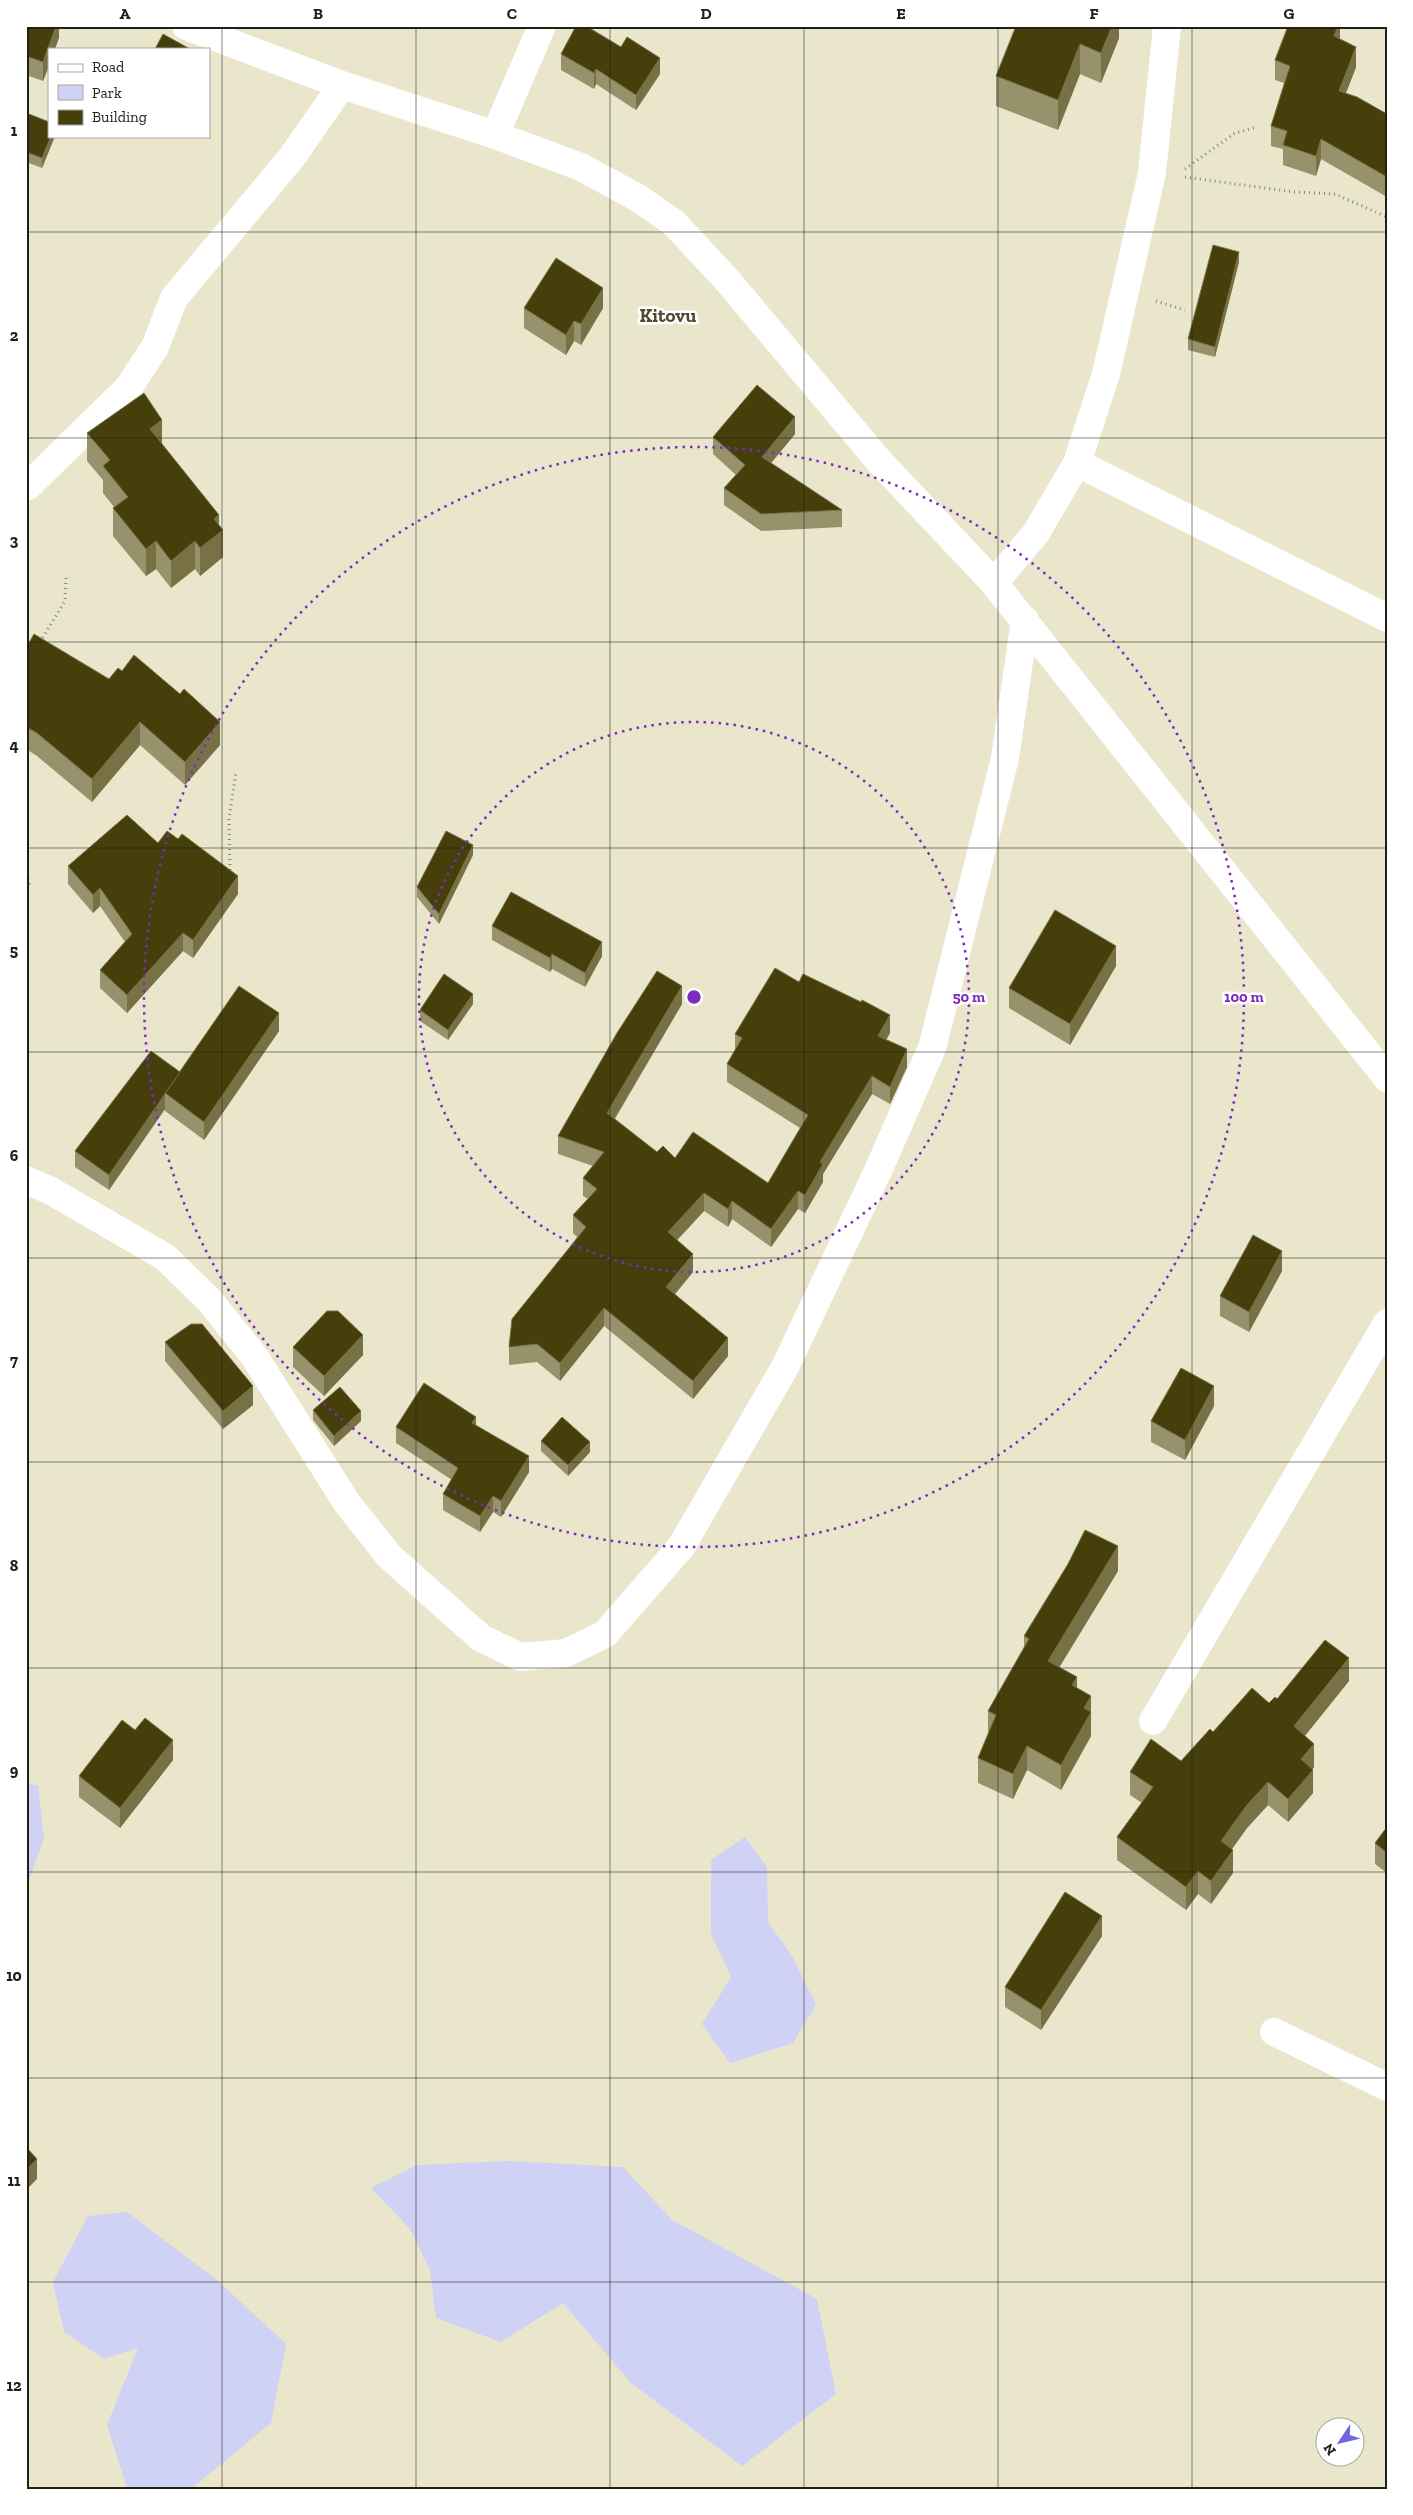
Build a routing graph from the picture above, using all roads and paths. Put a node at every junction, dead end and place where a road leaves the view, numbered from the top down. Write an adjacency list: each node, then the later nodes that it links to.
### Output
1 (186, 26): 4 (street)
2 (542, 26): 6 (street)
3 (1167, 26): 7 (street)
4 (342, 85): 6 (street); 10 (street)
5 (1257, 127): 7 (path)
6 (495, 135): 12 (street)
7 (1163, 175): 8 (path); 9 (street)
8 (1387, 217)
9 (1077, 463): 12 (street); 13 (street)
10 (28, 486)
11 (66, 578): 15 (path)
12 (994, 582): 14 (street)
13 (1387, 618)
14 (1025, 620): 20 (street); 21 (street)
15 (36, 647)
16 (236, 772): 17 (path)
17 (230, 870)
18 (26, 874): 19 (path)
19 (26, 886)
20 (1387, 1078)
21 (26, 1180)
22 (1387, 1323): 23 (street)
23 (1153, 1721)
24 (1274, 2032): 25 (street)
25 (1387, 2087)

